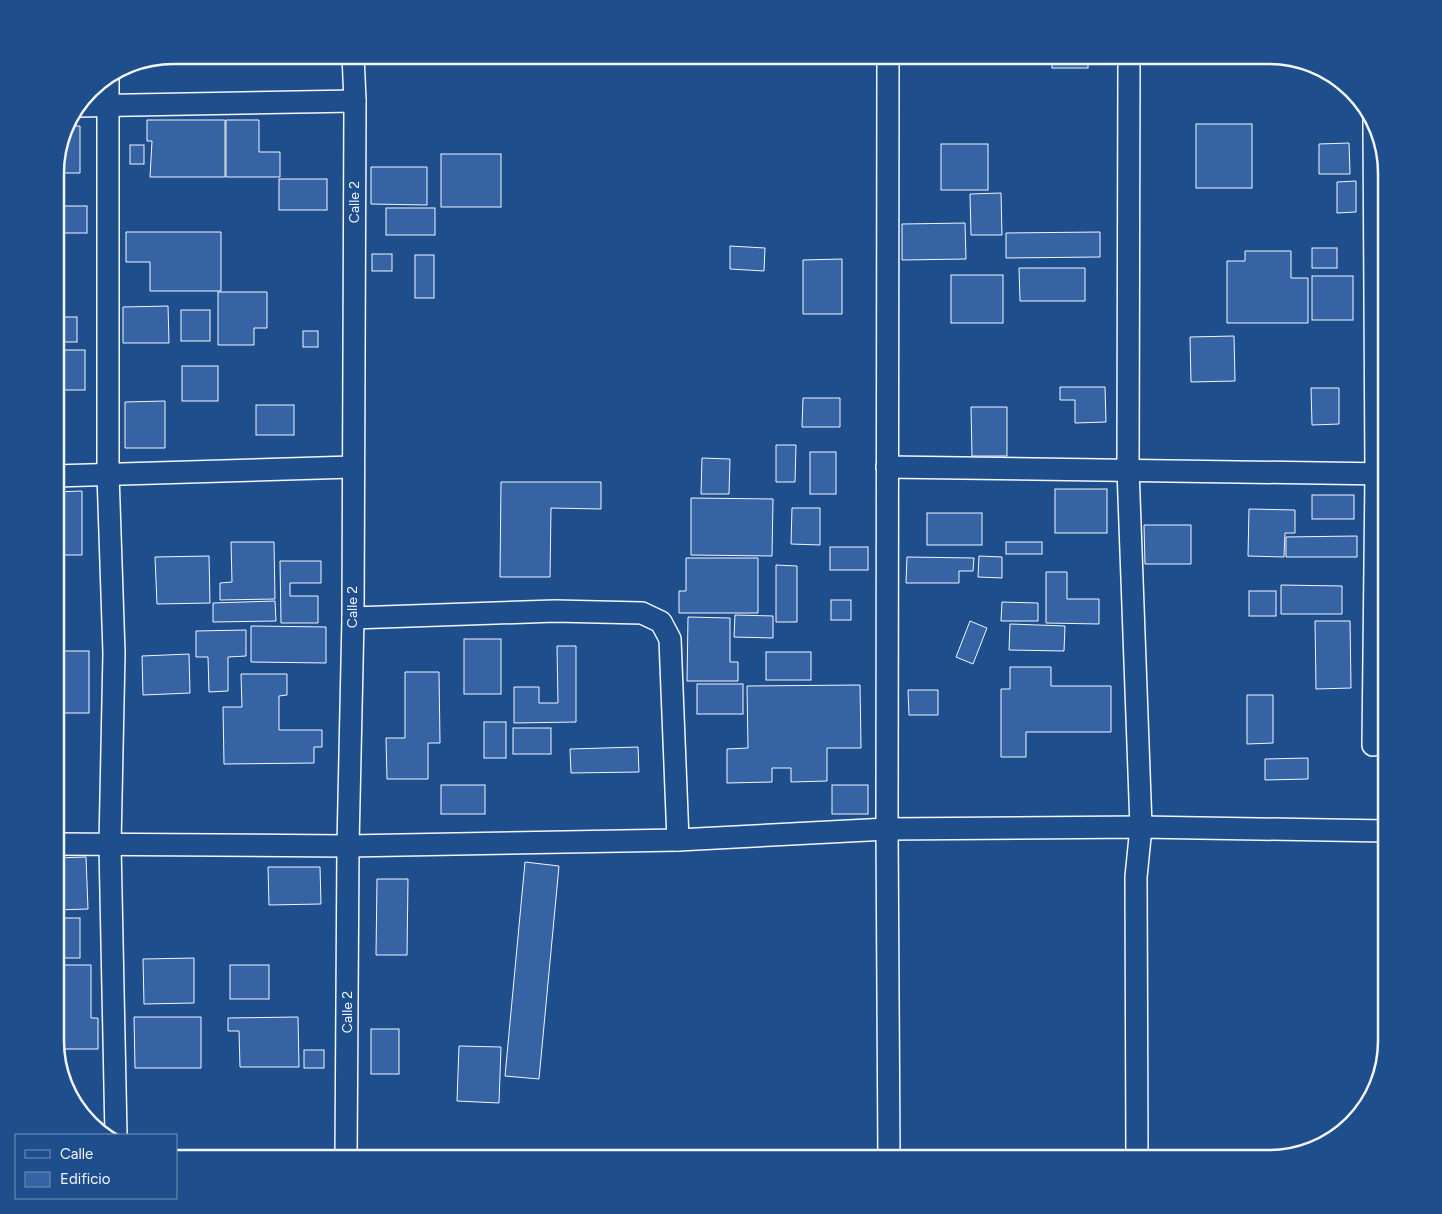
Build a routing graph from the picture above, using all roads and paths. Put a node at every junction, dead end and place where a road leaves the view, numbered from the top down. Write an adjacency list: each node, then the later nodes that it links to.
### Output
1 (353, 64): 5 (street, Calle 2)
2 (888, 64): 11 (street)
3 (1129, 64): 12 (street)
4 (108, 85): 7 (street)
5 (355, 101): 7 (street); 10 (street, Calle 2)
6 (86, 106): 7 (street)
7 (108, 106): 13 (street)
8 (1374, 143): 9 (street)
9 (1378, 298)
10 (352, 467): 13 (street); 17 (street, Calle 2)
11 (886, 467): 12 (street); 20 (street)
12 (1128, 469): 14 (street); 19 (street)
13 (108, 474): 15 (street); 24 (street)
14 (1378, 474)
15 (64, 476)
16 (1378, 594): 18 (street)
17 (352, 618): 22 (street); 25 (street, Calle 2)
18 (1373, 745)
19 (1141, 827): 20 (street); 21 (street); 29 (street)
20 (887, 829): 22 (street); 28 (street)
21 (1378, 832)
22 (678, 840): 25 (street)
23 (64, 844): 24 (street)
24 (110, 845): 25 (street); 26 (street)
25 (348, 846): 27 (street, Calle 2)
26 (116, 1134)
27 (346, 1150)
28 (889, 1150)
29 (1137, 1150)

